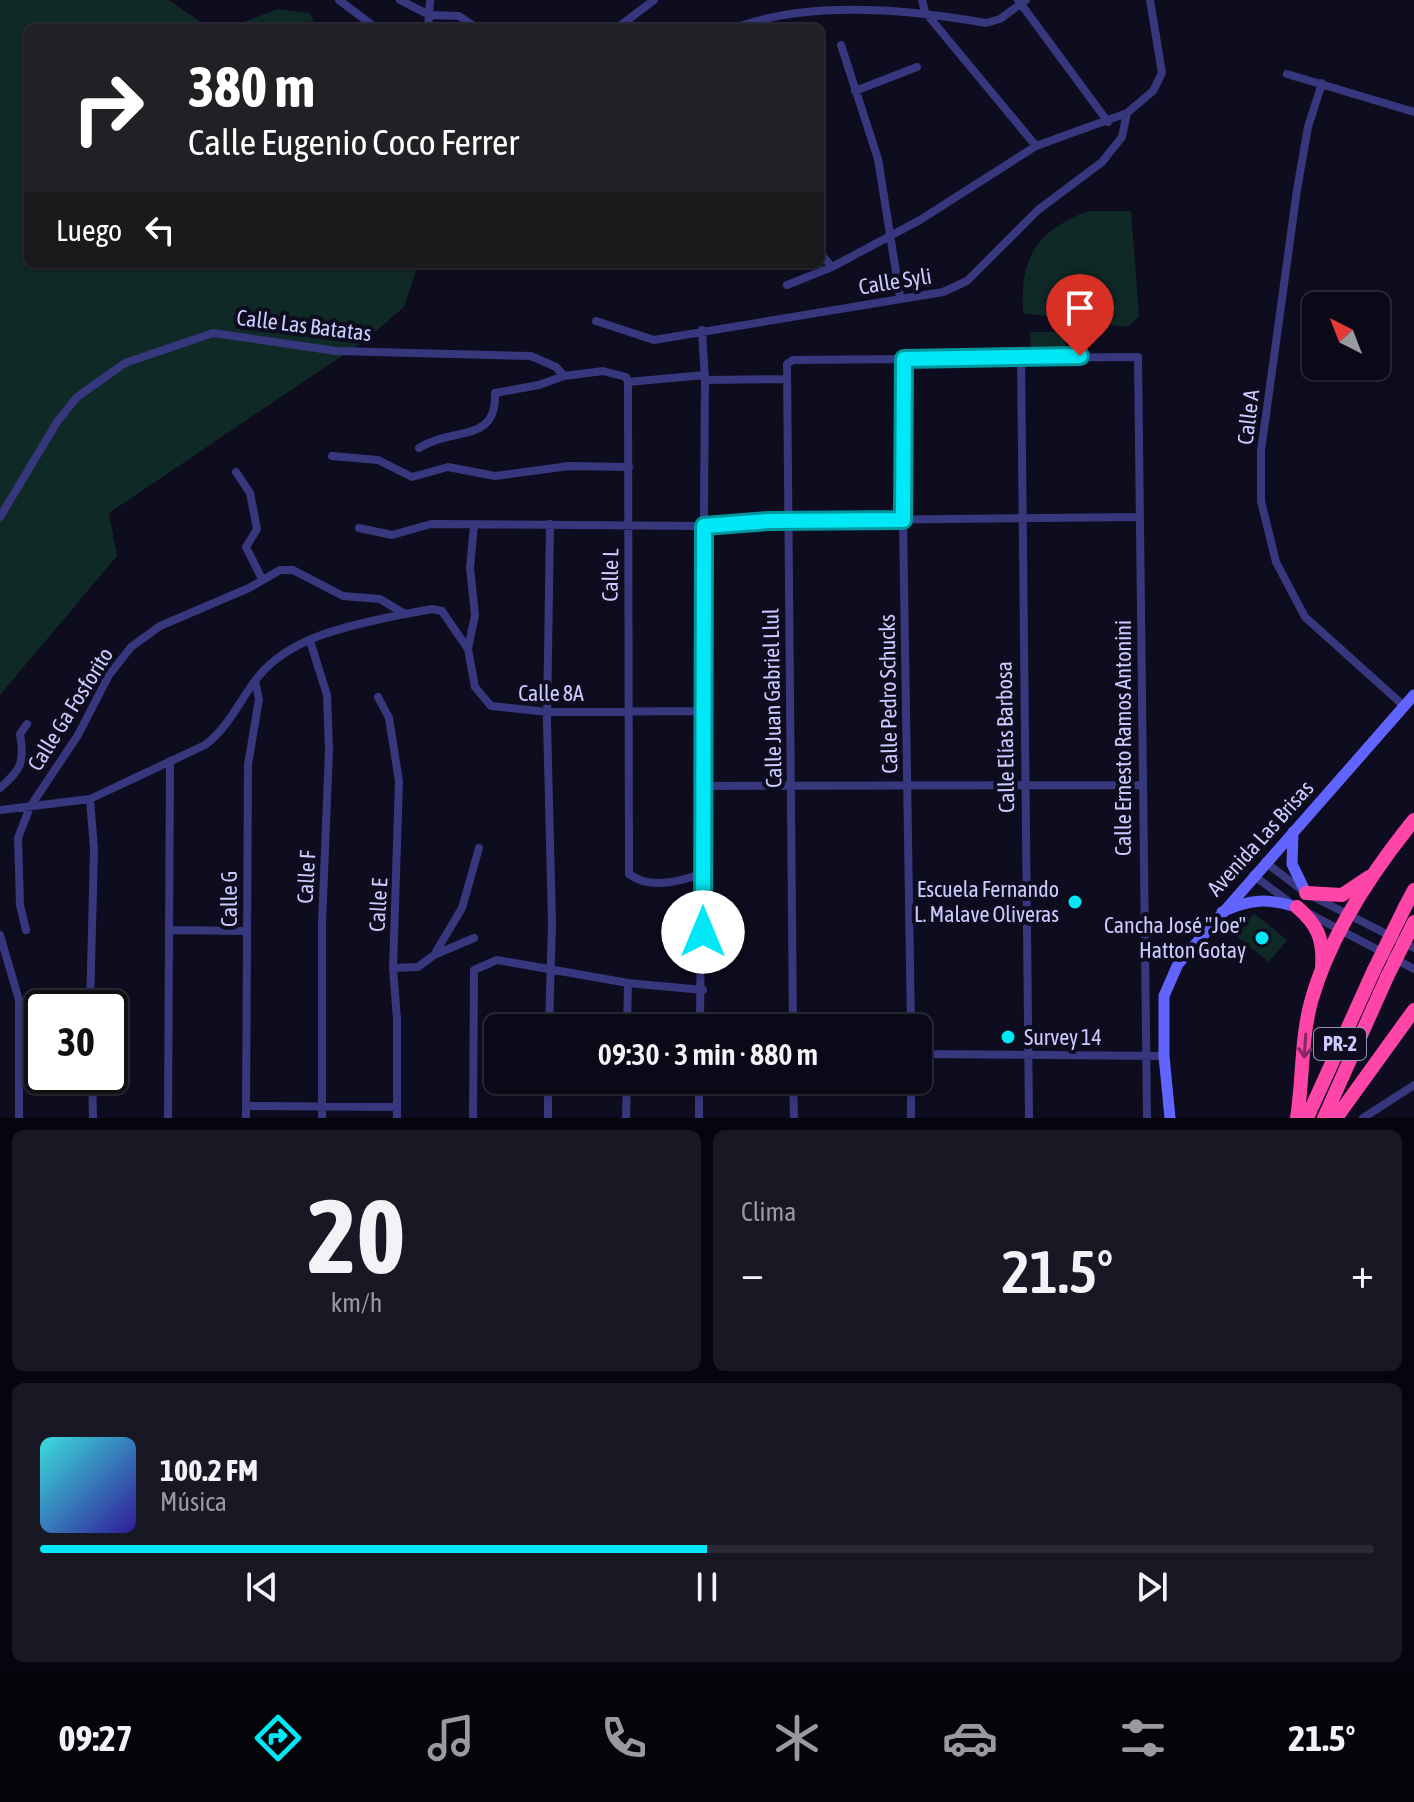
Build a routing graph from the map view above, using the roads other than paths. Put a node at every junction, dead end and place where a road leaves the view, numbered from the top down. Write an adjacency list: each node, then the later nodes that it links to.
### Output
1 (339, 0): 11 (street)
2 (400, 0): 10 (street)
3 (430, 0): 10 (street)
4 (654, 0): 14 (street)
5 (842, 0): 9 (street); 15 (street)
6 (922, 0): 9 (street)
7 (1150, 0): 22 (street)
8 (1022, 1): 9 (street); 23 (street)
9 (925, 12): 24 (street)
10 (429, 15): 12 (street); 13 (street)
11 (371, 24)
12 (428, 24)
13 (471, 24)
14 (622, 24)
15 (745, 24)
16 (841, 45): 20 (street)
17 (917, 67): 20 (street)
18 (1287, 74): 19 (street)
19 (1322, 83): 21 (street); 59 (street, Calle A)
20 (855, 91): 25 (street)
21 (1414, 112)
22 (1127, 113): 23 (street); 29 (street, Calle Syli)
23 (1108, 122): 24 (street)
24 (1036, 146): 25 (street)
25 (892, 234): 27 (street); 29 (street)
26 (824, 258): 27 (street)
27 (832, 267): 28 (street)
28 (787, 285)
29 (900, 297): 31 (street, Calle Syli)
30 (596, 321): 31 (street, Calle Syli)
31 (702, 330): 35 (street)
32 (1021, 356): 33 (street); 43 (street, Calle Ernesto Ramos Antonini); 44 (street, Calle Elías Barbosa)
33 (904, 359): 36 (street, Calle Juan Gabriel Llul); 45 (street, Calle Pedro Schucks)
34 (564, 376): 37 (street); 38 (street); 42 (street, Calle Las Batatas)
35 (705, 377): 36 (street); 37 (street); 49 (street)
36 (786, 379): 46 (street, Calle Juan Gabriel Llul)
37 (628, 382): 40 (street, Calle L)
38 (419, 448)
39 (332, 456): 40 (street)
40 (629, 467): 50 (street, Calle L)
41 (236, 472): 52 (street)
42 (0, 517)
43 (1140, 517): 44 (street); 65 (street, Calle Ernesto Ramos Antonini)
44 (1023, 519): 45 (street); 70 (street, Calle Elías Barbosa)
45 (903, 520): 46 (street); 68 (street, Calle Pedro Schucks)
46 (788, 523): 49 (street); 67 (street, Calle Juan Gabriel Llul)
47 (550, 524): 48 (street); 50 (street); 62 (street)
48 (474, 525): 51 (street); 55 (street, Calle 8A)
49 (704, 526): 50 (street); 61 (street)
50 (629, 527): 60 (street, Calle L)
51 (359, 528)
52 (262, 579): 53 (street, Calle Ga Fosforito); 72 (street, Calle Ga Fosforito)
53 (405, 614): 54 (street); 55 (street)
54 (310, 641): 56 (street); 122 (street, Calle F)
55 (468, 649): 62 (street, Calle 8A)
56 (255, 681): 64 (street); 90 (street, Calle G)
57 (1414, 695): 59 (street, Avenida Las Brisas)
58 (378, 697): 95 (street, Calle E)
59 (1404, 706): 75 (street, Avenida Las Brisas)
60 (627, 710): 61 (street, Calle 8A); 62 (street, Calle 8A); 79 (street, Calle L)
61 (704, 711): 66 (street)
62 (548, 712): 96 (street)
63 (27, 724): 69 (street)
64 (170, 761): 71 (street); 88 (street)
65 (1141, 785): 70 (street); 109 (street, Calle Ernesto Ramos Antonini)
66 (703, 786): 67 (street); 79 (street)
67 (790, 787): 68 (street); 107 (street, Calle Juan Gabriel Llul)
68 (908, 787): 70 (street); 108 (street, Calle Pedro Schucks)
69 (0, 788)
70 (1023, 788): 111 (street, Calle Elías Barbosa)
71 (90, 799): 72 (street); 101 (street)
72 (30, 807): 73 (street); 87 (street, Calle Ga Fosforito)
73 (0, 810)
74 (1414, 820): 78 (highway)
75 (1293, 832): 77 (street, Avenida Las Brisas); 82 (street)
76 (479, 848): 94 (street)
77 (1265, 862): 80 (street, Avenida Las Brisas); 82 (street)
78 (1376, 872): 82 (highway); 85 (highway)
79 (703, 873): 102 (street)
80 (1253, 875): 83 (street); 84 (street, Avenida Las Brisas)
81 (1414, 890): 99 (highway, PR-2, bridge)
82 (1306, 893): 85 (street)
83 (1297, 907): 84 (street); 89 (street); 98 (highway)
84 (1218, 914): 112 (street, Avenida Las Brisas)
85 (1350, 916): 89 (highway); 93 (street)
86 (1414, 922): 99 (highway, PR-2, bridge)
87 (26, 930)
88 (171, 930): 90 (street); 125 (street)
89 (1341, 930): 97 (street); 98 (highway)
90 (247, 931): 120 (street, Calle G)
91 (0, 935): 123 (street)
92 (474, 938): 94 (street)
93 (1414, 948)
94 (434, 955): 95 (street)
95 (393, 968): 121 (street, Calle E)
96 (549, 969): 100 (street); 104 (street); 128 (street)
97 (1414, 969)
98 (1322, 973): 137 (highway, one-way to 137)
99 (1380, 974): 138 (highway, PR-2); 139 (highway, PR-2)
100 (628, 983): 102 (street); 105 (street)
101 (90, 990)
102 (703, 990): 106 (street)
103 (1414, 1010): 140 (highway)
104 (549, 1014)
105 (627, 1014)
106 (701, 1014)
107 (793, 1014)
108 (911, 1014)
109 (1146, 1053): 111 (street); 112 (street); 135 (street, Calle Ernesto Ramos Antonini)
110 (932, 1054): 111 (street)
111 (1028, 1054): 134 (street, Calle Elías Barbosa)
112 (1164, 1056): 136 (street, Avenida Las Brisas)
113 (1414, 1085): 141 (street)
114 (92, 1094): 124 (street)
115 (548, 1094): 129 (street)
116 (627, 1094): 130 (street)
117 (699, 1094): 131 (street)
118 (793, 1094): 132 (street)
119 (911, 1094): 133 (street)
120 (246, 1106): 122 (street); 126 (street, Calle G)
121 (397, 1107): 122 (street); 127 (street, Calle E)
122 (322, 1113)
123 (19, 1118)
124 (93, 1118)
125 (168, 1118)
126 (246, 1118)
127 (397, 1118)
128 (473, 1118)
129 (548, 1118)
130 (626, 1118)
131 (699, 1118)
132 (794, 1118)
133 (911, 1118)
134 (1029, 1118)
135 (1147, 1118)
136 (1170, 1118)
137 (1297, 1118)
138 (1307, 1118)
139 (1324, 1118)
140 (1336, 1118)
141 (1363, 1118)

